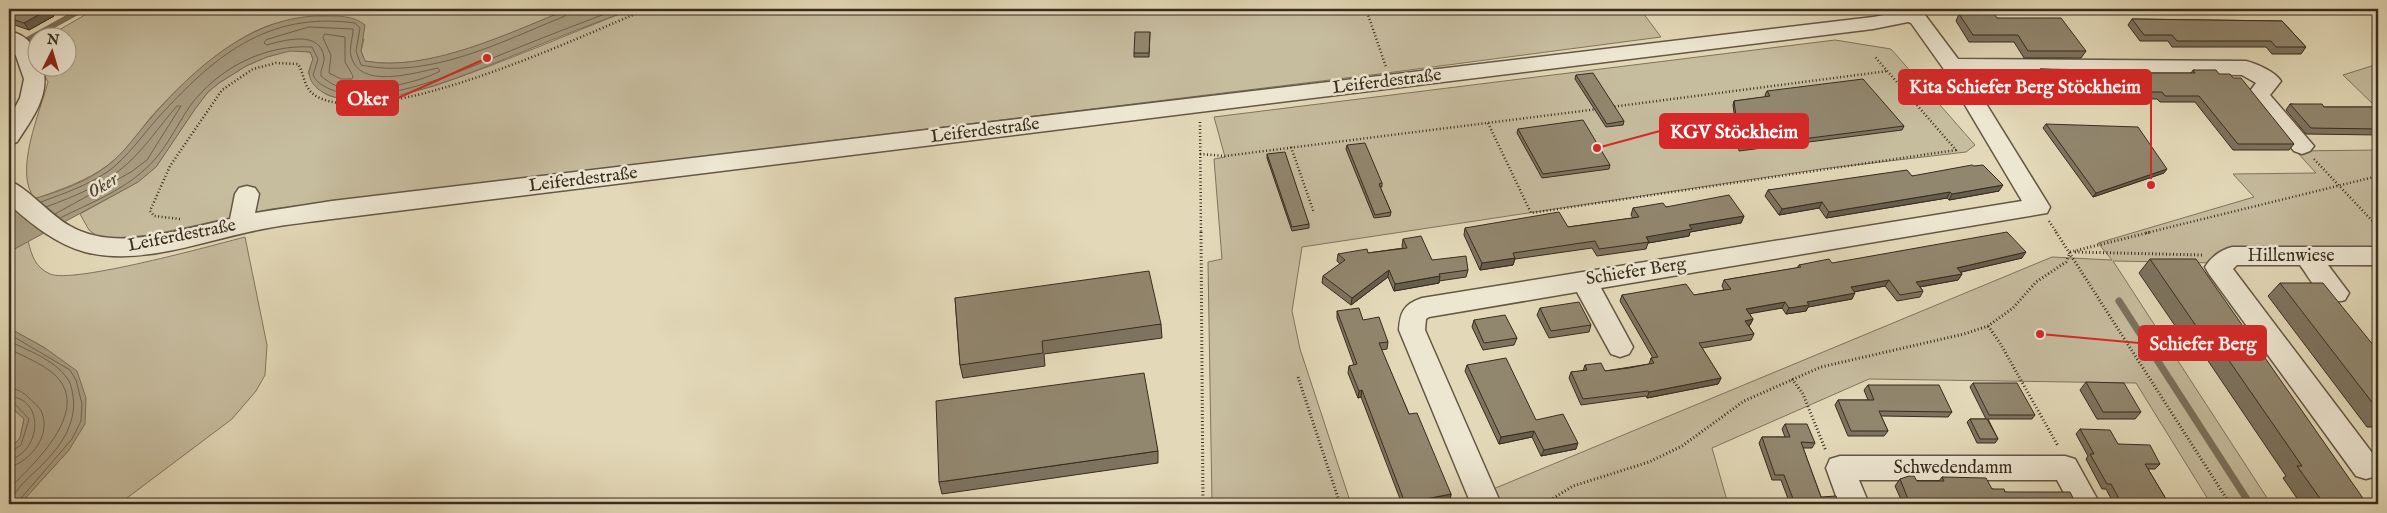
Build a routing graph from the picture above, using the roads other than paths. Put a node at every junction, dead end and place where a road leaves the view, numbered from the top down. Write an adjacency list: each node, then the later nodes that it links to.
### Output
1 (1909, 11): 3 (street); 8 (street, Leiferdestraße)
2 (14, 41): 4 (street)
3 (1956, 72): 5 (street); 11 (street, Schiefer Berg)
4 (9, 138)
5 (2302, 146)
6 (13, 194): 8 (street, Leiferdestraße)
7 (247, 194): 8 (street)
8 (241, 225)
9 (2307, 256): 10 (street, Hillenwiese); 12 (street); 14 (street, Hillenwiese)
10 (2378, 256)
11 (1584, 281): 13 (street); 15 (street, Schiefer Berg)
12 (2336, 292)
13 (1620, 347)
14 (2374, 473)
15 (1486, 504)
16 (1854, 504): 17 (street, Schwedendamm)
17 (2085, 504)

